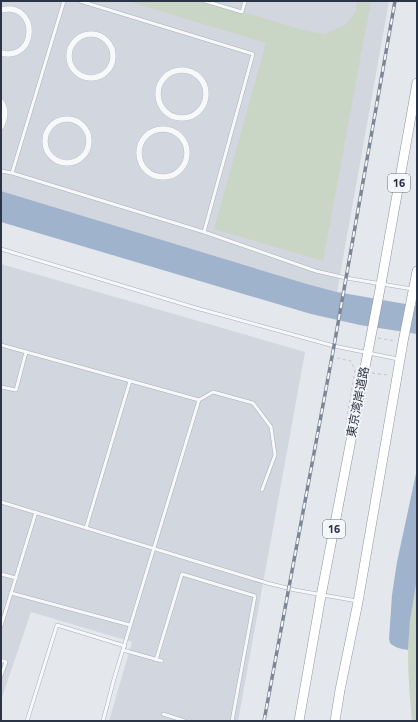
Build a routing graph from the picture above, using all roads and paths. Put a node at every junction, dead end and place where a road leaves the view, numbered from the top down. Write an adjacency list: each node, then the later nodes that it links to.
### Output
1 (64, 1): 16 (lane)
2 (80, 1): 17 (lane)
3 (205, 1): 5 (lane)
4 (245, 1): 5 (lane)
5 (219, 3)
6 (1, 10): 8 (street)
7 (75, 40): 7 (street)
8 (1, 53)
9 (168, 74): 9 (street)
10 (417, 83): 20 (highway, 東京湾岸道路 / 16)
11 (1, 102): 13 (street)
12 (53, 125): 12 (street)
13 (1, 127)
14 (148, 134): 14 (street)
15 (1, 171): 16 (lane)
16 (12, 173): 17 (lane)
17 (204, 232): 20 (lane)
18 (1, 249): 26 (lane)
19 (417, 272): 21 (highway)
20 (381, 284): 21 (lane); 22 (highway, 東京湾岸道路 / 16)
21 (414, 290): 23 (highway)
22 (371, 336): 23 (path); 26 (highway, 東京湾岸道路 / 16)
23 (403, 342): 28 (highway)
24 (1, 345): 25 (lane)
25 (26, 352): 31 (lane); 32 (lane)
26 (367, 353): 28 (lane); 29 (highway, 東京湾岸道路 / 16)
27 (337, 358): 29 (path)
28 (400, 359): 30 (highway)
29 (360, 371): 30 (path); 34 (path); 43 (highway, 東京湾岸道路 / 16)
30 (397, 377): 44 (highway)
31 (130, 381): 33 (lane); 38 (lane)
32 (1, 386)
33 (199, 400): 35 (lane); 39 (lane)
34 (345, 424)
35 (262, 490)
36 (1, 502): 37 (lane)
37 (36, 512): 38 (lane); 41 (lane)
38 (86, 528): 39 (lane)
39 (154, 548): 43 (lane); 45 (lane)
40 (1, 574): 41 (lane)
41 (16, 578): 42 (lane)
42 (11, 593): 45 (lane); 46 (lane)
43 (321, 596): 44 (lane); 59 (highway, 東京湾岸道路 / 16)
44 (358, 602): 53 (highway)
45 (130, 625): 47 (lane)
46 (1, 626)
47 (125, 646): 48 (lane); 55 (lane)
48 (123, 650): 50 (lane); 56 (lane)
49 (1, 660): 52 (lane)
50 (156, 660): 51 (lane); 58 (lane)
51 (162, 661)
52 (1, 676)
53 (340, 690): 60 (highway); 61 (highway)
54 (163, 714): 57 (lane)
55 (27, 721)
56 (103, 721)
57 (185, 721)
58 (232, 721)
59 (299, 721)
60 (329, 721)
61 (334, 721)

